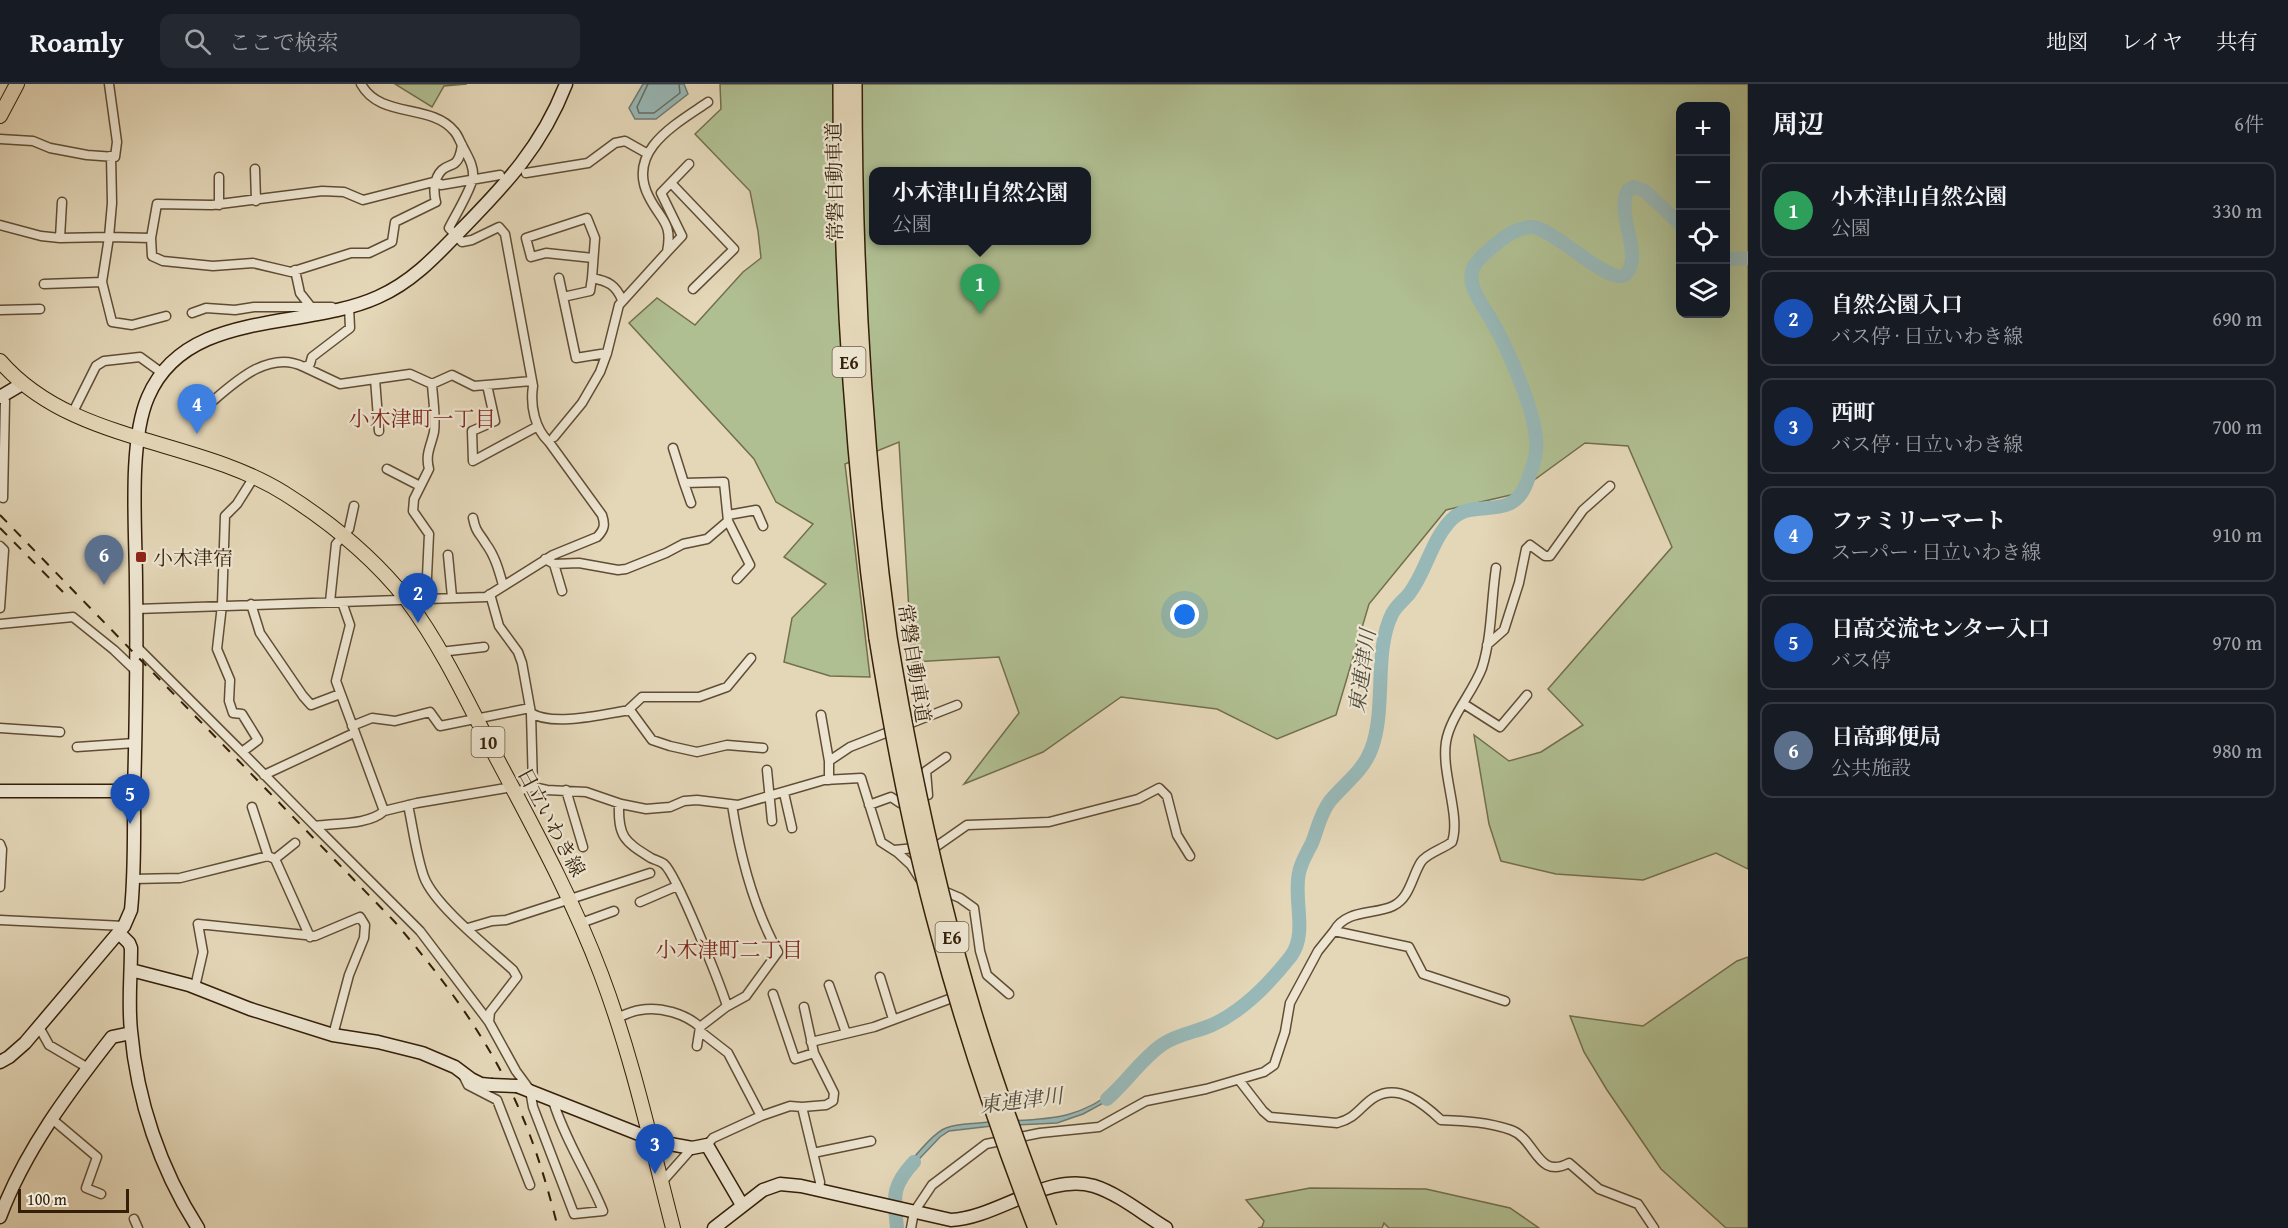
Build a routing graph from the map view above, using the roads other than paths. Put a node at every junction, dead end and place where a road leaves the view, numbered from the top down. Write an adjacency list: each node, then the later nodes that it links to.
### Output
1 (17, 84): 8 (main road)
2 (109, 84): 12 (street)
3 (362, 84): 10 (street)
4 (566, 84): 25 (street)
5 (841, 84): 93 (highway, 常磐自動車道 / E6)
6 (854, 84): 93 (highway, 常磐自動車道 / E6)
7 (708, 102): 11 (street)
8 (0, 116)
9 (0, 139): 12 (street)
10 (462, 145): 18 (street); 19 (street)
11 (648, 154): 15 (street); 29 (street)
12 (111, 156): 26 (street)
13 (689, 164): 20 (street)
14 (255, 169): 21 (street)
15 (526, 172)
16 (500, 175): 18 (street)
17 (219, 177): 23 (street)
18 (474, 179): 19 (street); 25 (street)
19 (436, 181): 21 (street); 31 (street)
20 (671, 183): 29 (street); 36 (street)
21 (256, 201): 23 (street)
22 (62, 202): 27 (street)
23 (219, 205): 28 (street)
24 (0, 225): 27 (street)
25 (455, 236): 40 (street); 50 (street)
26 (109, 237): 27 (street); 28 (street); 34 (street)
27 (60, 238)
28 (151, 238): 31 (street)
29 (667, 252): 38 (street)
30 (593, 258): 30 (street); 33 (street)
31 (295, 270): 39 (street)
32 (559, 278): 37 (street)
33 (592, 278): 37 (street); 38 (street)
34 (102, 282): 35 (street); 44 (street)
35 (44, 284)
36 (693, 289)
37 (563, 297): 45 (street)
38 (622, 300): 45 (street)
39 (311, 307): 40 (street); 43 (street)
40 (349, 307): 47 (street); 48 (street)
41 (40, 309): 42 (street)
42 (0, 310)
43 (192, 313)
44 (166, 316)
45 (607, 353): 60 (street)
46 (0, 361): 51 (main road, 日立いわき線 / 10)
47 (304, 367): 49 (street); 55 (street)
48 (162, 373): 56 (street); 59 (street)
49 (375, 379): 52 (street); 58 (street)
50 (532, 381): 53 (street); 57 (street)
51 (22, 384): 54 (street); 56 (main road, 日立いわき線 / 10)
52 (432, 384): 53 (street); 65 (street)
53 (486, 385): 57 (street)
54 (1, 397): 67 (street)
55 (214, 400)
56 (72, 414): 59 (main road, 日立いわき線 / 10)
57 (538, 426): 76 (street)
58 (379, 431)
59 (138, 437): 63 (main road, 日立いわき線 / 10); 91 (street)
60 (554, 437)
61 (673, 448): 64 (street)
62 (387, 469): 65 (street)
63 (254, 477): 73 (main road, 日立いわき線 / 10); 89 (street)
64 (684, 483): 68 (street); 71 (street)
65 (420, 486): 84 (street)
66 (1610, 486): 94 (street)
67 (3, 498)
68 (691, 503)
69 (354, 506): 73 (street)
70 (473, 518): 80 (street)
71 (728, 518): 72 (street); 77 (street); 79 (street)
72 (763, 526)
73 (344, 536): 85 (main road, 日立いわき線 / 10); 86 (street)
74 (0, 546): 90 (street)
75 (448, 555): 83 (street)
76 (545, 559): 77 (street); 80 (street)
77 (554, 564): 81 (street)
78 (1496, 568): 94 (street)
79 (737, 579)
80 (503, 585): 82 (street)
81 (562, 591)
82 (490, 594): 83 (street); 104 (street)
83 (452, 597): 84 (street)
84 (426, 598): 85 (street)
85 (405, 599): 87 (street); 97 (main road, 日立いわき線 / 10)
86 (330, 602): 87 (street); 88 (street)
87 (342, 602): 100 (street)
88 (250, 604): 89 (street); 100 (street)
89 (222, 605): 91 (street); 114 (street)
90 (0, 608)
91 (136, 609): 95 (street)
92 (0, 624): 99 (street)
93 (883, 638): 203 (highway, 常磐自動車道 / E6, bridge); 204 (highway, 常磐自動車道 / E6, bridge)
94 (1487, 645): 102 (street)
95 (136, 646): 99 (street); 114 (street)
96 (484, 647): 97 (street)
97 (440, 652): 107 (main road, 日立いわき線 / 10)
98 (751, 658): 105 (street)
99 (136, 671): 111 (street)
100 (340, 694): 109 (street)
101 (1527, 695): 102 (street)
102 (1464, 704): 153 (street)
103 (957, 705): 116 (street)
104 (530, 711): 105 (street); 107 (street); 120 (street)
105 (627, 711): 113 (street)
106 (821, 715): 116 (street)
107 (476, 718): 109 (street); 121 (main road, 日立いわき線 / 10)
108 (0, 728): 110 (street)
109 (353, 729): 118 (street); 132 (street)
110 (60, 732)
111 (135, 743): 112 (street); 124 (street)
112 (77, 747)
113 (763, 748)
114 (243, 753): 118 (street)
115 (946, 758): 128 (street)
116 (829, 761): 119 (street)
117 (767, 770): 126 (street)
118 (264, 775): 134 (street)
119 (829, 780): 125 (street); 128 (street)
120 (533, 788): 121 (street); 122 (street)
121 (514, 790): 129 (street); 146 (main road, 日立いわき線 / 10)
122 (566, 790): 127 (street); 138 (street)
123 (0, 791): 124 (street)
124 (134, 791): 143 (street)
125 (784, 793): 126 (street); 135 (street)
126 (770, 797): 130 (street); 133 (street)
127 (619, 804): 130 (street); 144 (street)
128 (869, 804): 139 (street)
129 (408, 805): 132 (street); 151 (street)
130 (732, 805): 163 (street)
131 (252, 807): 141 (street)
132 (384, 811): 134 (street)
133 (772, 821)
134 (315, 826): 167 (street)
135 (792, 828)
136 (295, 843): 141 (street)
137 (0, 844): 145 (street)
138 (583, 847)
139 (894, 850): 140 (street); 160 (street)
140 (1190, 856)
141 (272, 858): 143 (street); 154 (street)
142 (650, 873): 146 (street)
143 (133, 879): 152 (street)
144 (677, 886): 147 (street); 163 (street)
145 (0, 887)
146 (570, 898): 150 (main road, 日立いわき線 / 10); 151 (street)
147 (640, 902)
148 (614, 911): 150 (street)
149 (0, 920): 152 (street)
150 (581, 923): 165 (main road, 日立いわき線 / 10)
151 (468, 928): 167 (street)
152 (121, 929): 155 (street); 168 (street)
153 (1334, 931): 162 (street); 179 (street)
154 (310, 937): 158 (street); 172 (street)
155 (131, 970): 158 (street); 170 (street)
156 (880, 977): 166 (street)
157 (829, 985): 171 (street)
158 (195, 987): 172 (street)
159 (773, 994): 175 (street)
160 (1009, 994)
161 (952, 998): 166 (street)
162 (1504, 1001)
163 (728, 1006): 169 (street)
164 (804, 1007): 173 (street)
165 (617, 1018): 169 (street); 185 (main road, 日立いわき線 / 10)
166 (893, 1019): 171 (street)
167 (489, 1022): 180 (street)
168 (39, 1027): 176 (street); 177 (street)
169 (701, 1029): 174 (street); 183 (street)
170 (131, 1033): 177 (street); 199 (street)
171 (846, 1033): 173 (street)
172 (333, 1035): 178 (street)
173 (811, 1042): 175 (street)
174 (697, 1046)
175 (814, 1053): 182 (street)
176 (0, 1062)
177 (88, 1068): 184 (street)
178 (460, 1071): 180 (street, bridge); 191 (street)
179 (1239, 1080): 195 (street); 206 (street)
180 (530, 1090): 181 (street); 181 (street)
181 (552, 1101): 185 (street)
182 (802, 1107): 183 (street); 189 (street)
183 (761, 1116): 187 (street)
184 (52, 1119): 193 (street); 196 (street)
185 (650, 1138): 188 (street); 190 (main road, 日立いわき線 / 10)
186 (871, 1141): 189 (street)
187 (707, 1145): 188 (street); 194 (street)
188 (692, 1148): 190 (street)
189 (813, 1153): 192 (street)
190 (661, 1183): 200 (main road, 日立いわき線 / 10)
191 (530, 1185)
192 (819, 1191): 194 (street); 195 (street)
193 (101, 1194)
194 (742, 1205): 201 (street)
195 (910, 1211): 202 (street); 205 (street)
196 (0, 1217)
197 (134, 1219): 198 (street)
198 (138, 1228)
199 (198, 1228)
200 (673, 1228)
201 (714, 1228)
202 (911, 1228)
203 (1036, 1228)
204 (1049, 1228)
205 (1166, 1228)
206 (1654, 1228)

